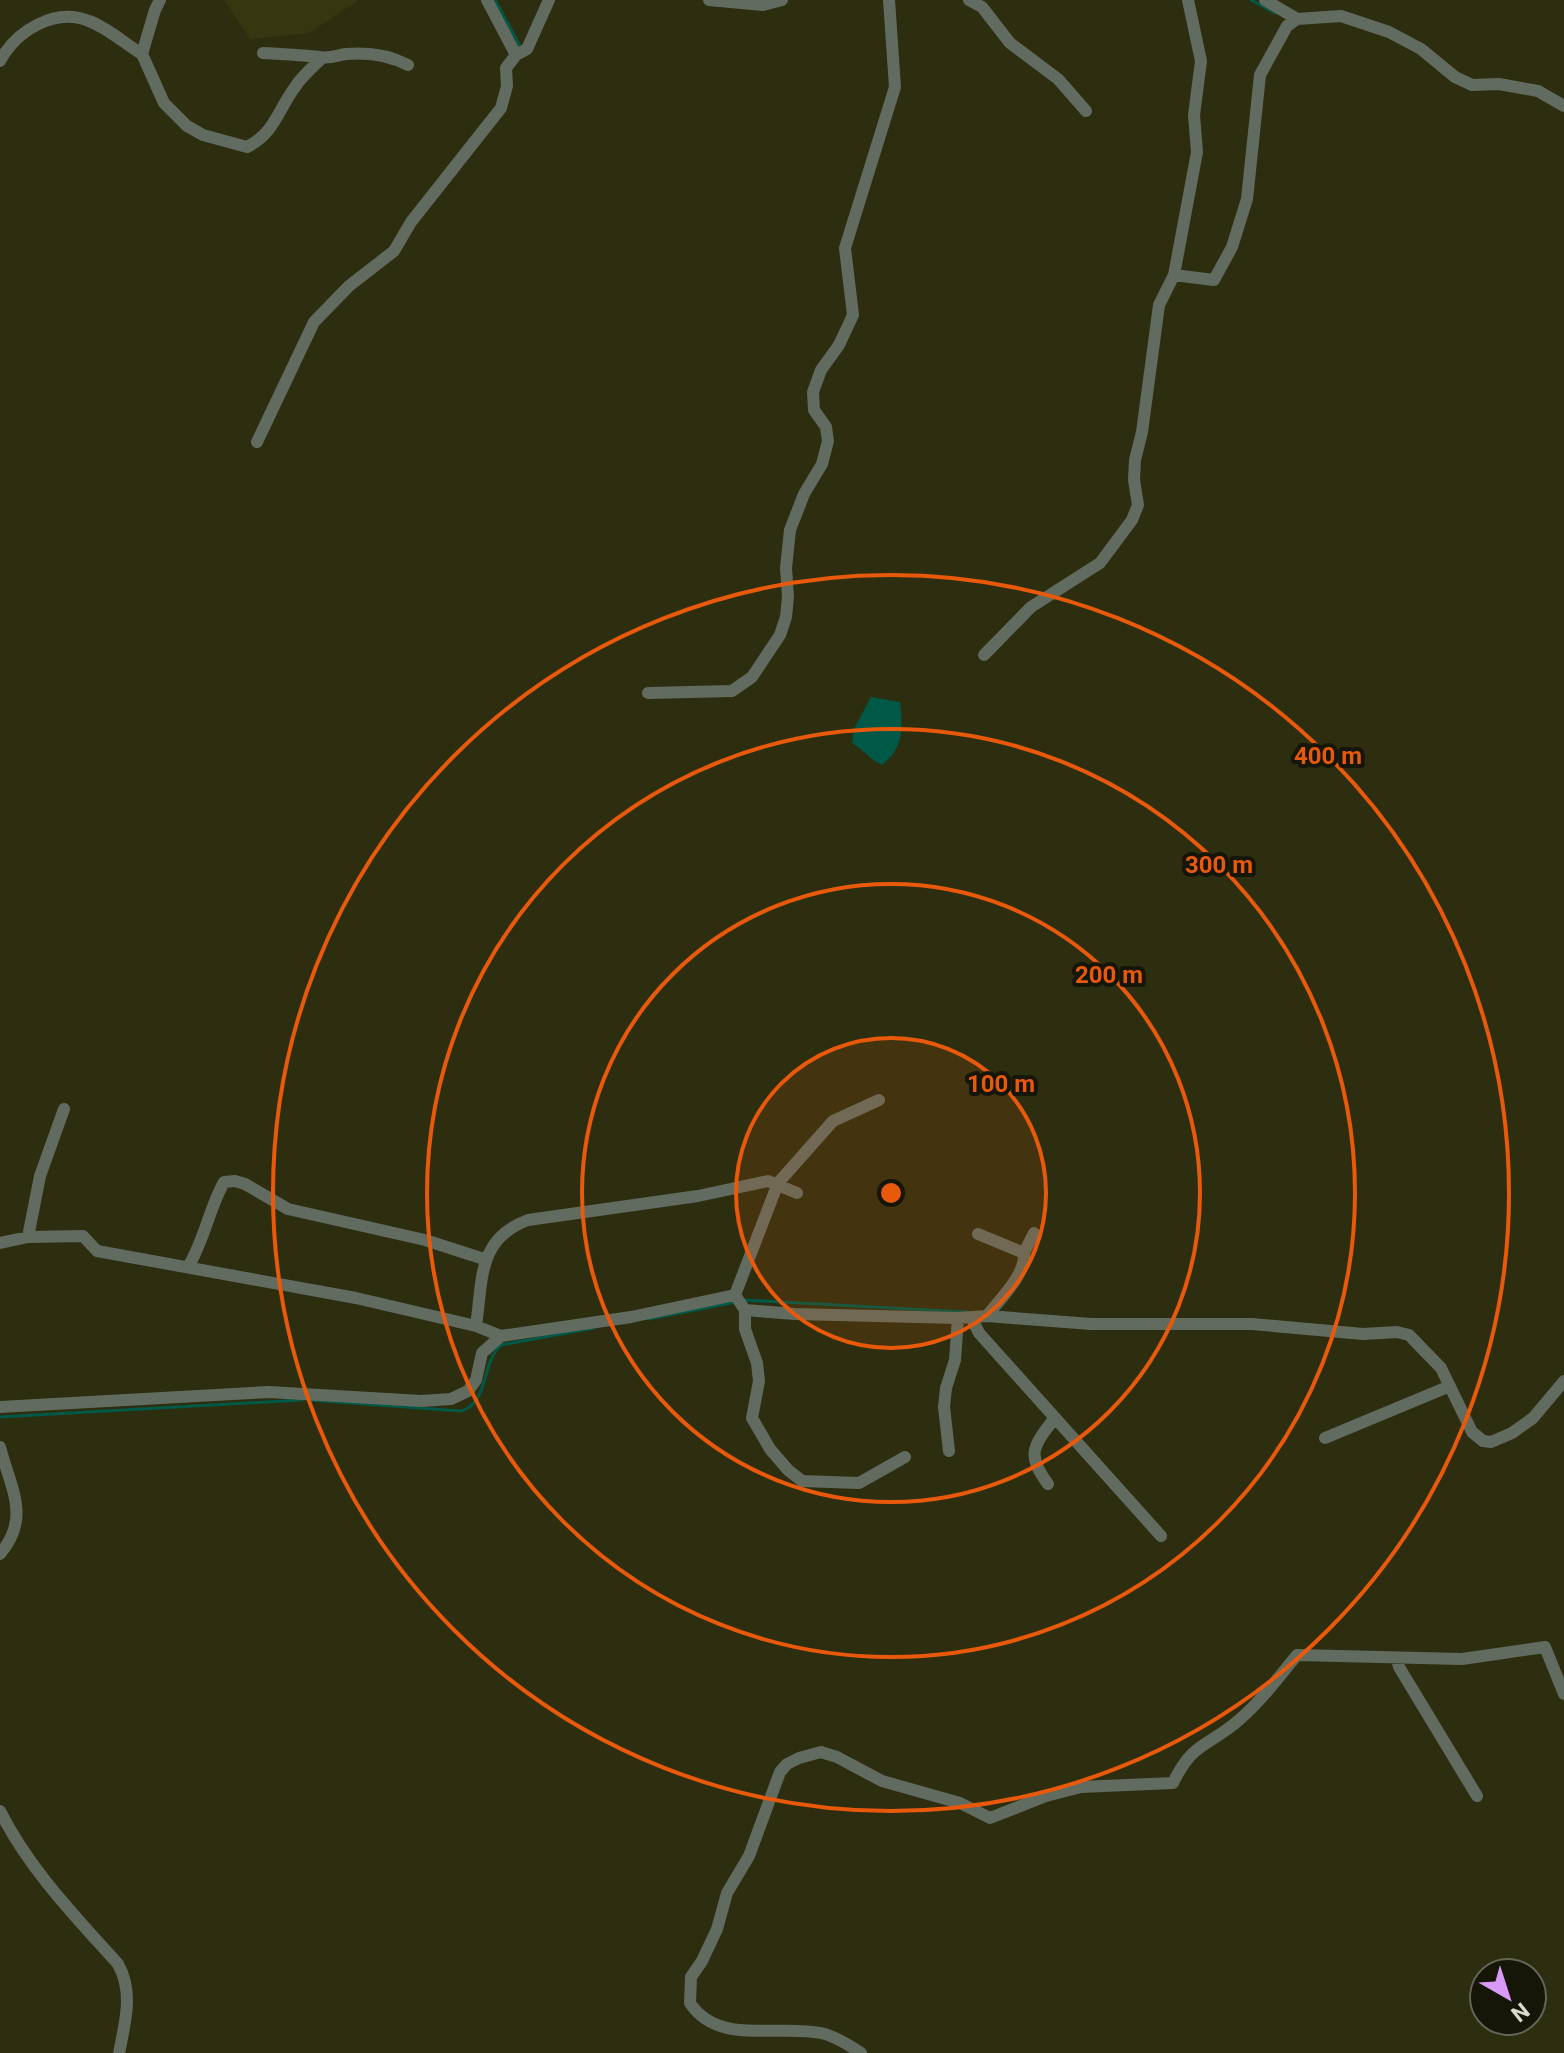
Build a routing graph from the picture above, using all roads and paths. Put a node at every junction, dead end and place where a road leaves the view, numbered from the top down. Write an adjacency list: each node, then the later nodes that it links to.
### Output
1 (160, 0): 12 (street)
2 (487, 0): 13 (street)
3 (549, 0): 13 (street)
4 (709, 0): 5 (street)
5 (782, 0)
6 (889, 0): 22 (street)
7 (969, 0): 18 (street)
8 (1188, 0): 19 (street)
9 (1265, 0): 10 (street)
10 (1297, 19): 17 (street); 19 (street)
11 (263, 53): 14 (street)
12 (142, 54): 14 (street); 15 (street)
13 (516, 55): 20 (street)
14 (322, 58): 16 (street)
15 (0, 61)
16 (408, 65)
17 (1564, 106)
18 (1086, 111)
19 (1174, 275): 21 (street)
20 (257, 442)
21 (984, 655)
22 (648, 693)
23 (879, 1100): 25 (street)
24 (64, 1109): 29 (street)
25 (778, 1183): 26 (street); 32 (street); 34 (street)
26 (797, 1193)
27 (1034, 1233): 31 (street)
28 (978, 1234): 31 (street)
29 (28, 1237): 30 (street); 33 (street)
30 (0, 1243)
31 (1024, 1253): 35 (street)
32 (484, 1259): 33 (street); 38 (street)
33 (188, 1267): 38 (street)
34 (740, 1302): 36 (street); 39 (street); 47 (street)
35 (987, 1316): 37 (street); 41 (street)
36 (958, 1318): 37 (street); 46 (street)
37 (972, 1319): 43 (street)
38 (476, 1326): 39 (street)
39 (501, 1336): 42 (street)
40 (1564, 1381): 41 (street)
41 (1450, 1386): 44 (street)
42 (0, 1407)
43 (1054, 1419): 48 (street); 49 (street)
44 (1325, 1438)
45 (0, 1447): 50 (street)
46 (949, 1451)
47 (905, 1457)
48 (1048, 1484)
49 (1161, 1536)
50 (0, 1554)
51 (1397, 1659): 52 (street); 53 (street); 56 (street)
52 (1564, 1694)
53 (1477, 1796)
54 (0, 1811): 55 (street)
55 (119, 2053)
56 (861, 2053)

